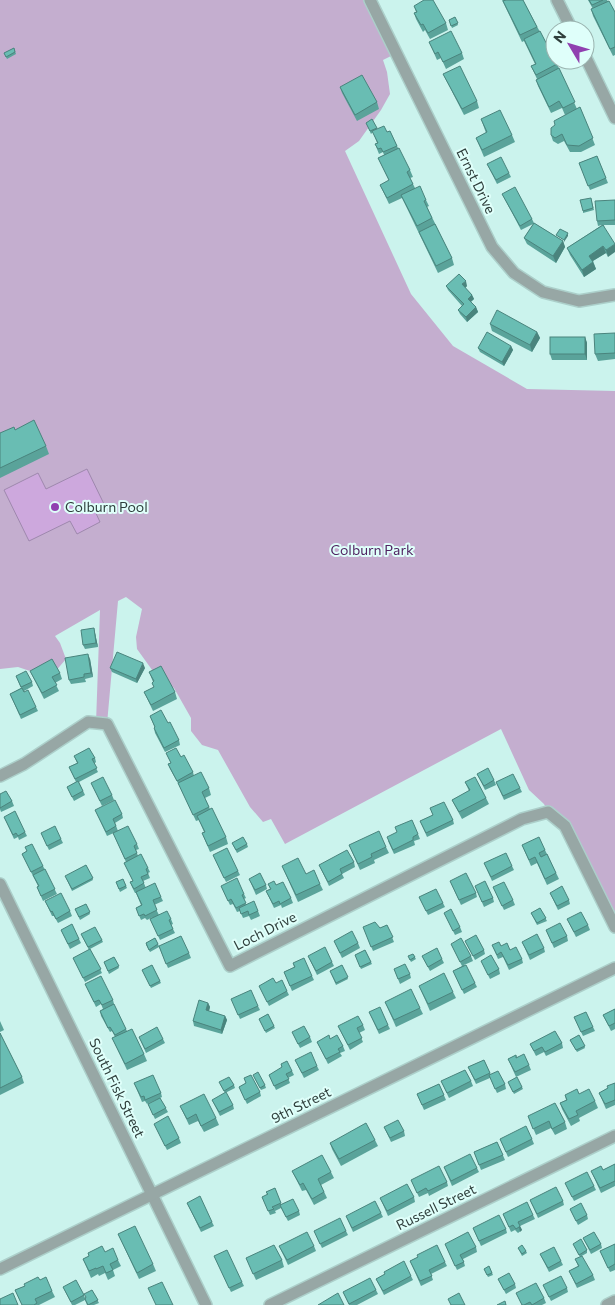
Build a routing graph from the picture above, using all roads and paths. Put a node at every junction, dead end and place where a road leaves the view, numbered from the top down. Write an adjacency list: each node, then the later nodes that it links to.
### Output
1 (370, 0): 6 (street, Ernst Drive)
2 (557, 0): 3 (street)
3 (567, 20)
4 (592, 70): 5 (street)
5 (615, 118)
6 (615, 295)
7 (0, 776): 9 (street, Loch Drive)
8 (0, 884): 12 (street, South Fisk Street)
9 (615, 927)
10 (615, 968): 12 (street, 9th Street)
11 (615, 1136): 16 (street, Russell Street)
12 (152, 1195): 13 (street, 9th Street); 15 (street, South Fisk Street)
13 (0, 1270)
14 (615, 1301): 17 (street)
15 (206, 1305)
16 (270, 1305)
17 (607, 1305)

